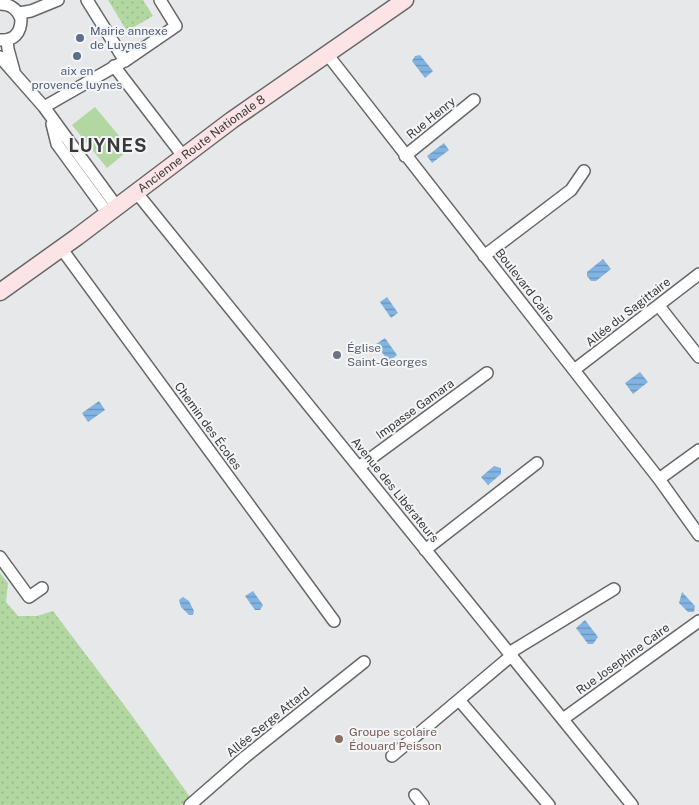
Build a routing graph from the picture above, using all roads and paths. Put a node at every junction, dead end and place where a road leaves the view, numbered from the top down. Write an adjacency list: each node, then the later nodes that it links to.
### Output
1 (58, 0): 7 (street)
2 (87, 0): 12 (street)
3 (160, 0): 12 (street)
4 (405, 0): 10 (main road, Ancienne Route Nationale 8)
5 (0, 4): 6 (street)
6 (15, 7): 7 (street); 8 (street)
7 (31, 11): 8 (street)
8 (21, 25): 9 (street)
9 (4, 40): 14 (street)
10 (326, 54): 17 (main road, Ancienne Route Nationale 8); 18 (street, Boulevard Caire)
11 (0, 58): 14 (street)
12 (125, 61): 13 (street)
13 (114, 66): 16 (street); 17 (street)
14 (14, 72): 16 (street)
15 (474, 100): 18 (street, Rue Henry)
16 (44, 107): 21 (street)
17 (183, 156): 20 (main road, Ancienne Route Nationale 8)
18 (405, 156): 23 (street, Boulevard Caire)
19 (584, 171): 23 (street)
20 (136, 192): 21 (main road, Ancienne Route Nationale 8); 32 (street, Avenue des Libérateurs)
21 (113, 210): 22 (main road, Ancienne Route Nationale 8)
22 (61, 248): 25 (main road, Ancienne Route Nationale 8); 39 (street, Chemin des Écoles)
23 (484, 256): 28 (street, Boulevard Caire)
24 (699, 274): 26 (street, Allée du Sagittaire)
25 (0, 292)
26 (659, 306): 27 (street); 28 (street, Allée du Sagittaire)
27 (699, 357)
28 (574, 370): 33 (street, Boulevard Caire)
29 (487, 374): 32 (street, Impasse Gamara)
30 (699, 450): 33 (street)
31 (537, 463): 35 (street)
32 (359, 467): 35 (street, Avenue des Libérateurs)
33 (659, 479): 34 (street, Boulevard Caire)
34 (699, 535)
35 (425, 550): 41 (street, Avenue des Libérateurs)
36 (0, 558): 37 (street)
37 (42, 588)
38 (614, 589): 41 (street)
39 (334, 621)
40 (699, 621): 44 (street, Rue Josephine Caire)
41 (511, 656): 43 (street); 44 (street, Avenue des Libérateurs)
42 (364, 662): 47 (street, Allée Serge Attard)
43 (459, 700): 45 (street); 49 (street)
44 (563, 718): 50 (street, Avenue des Libérateurs)
45 (392, 756)
46 (414, 795): 48 (street)
47 (190, 805)
48 (423, 805)
49 (549, 805)
50 (632, 805)

